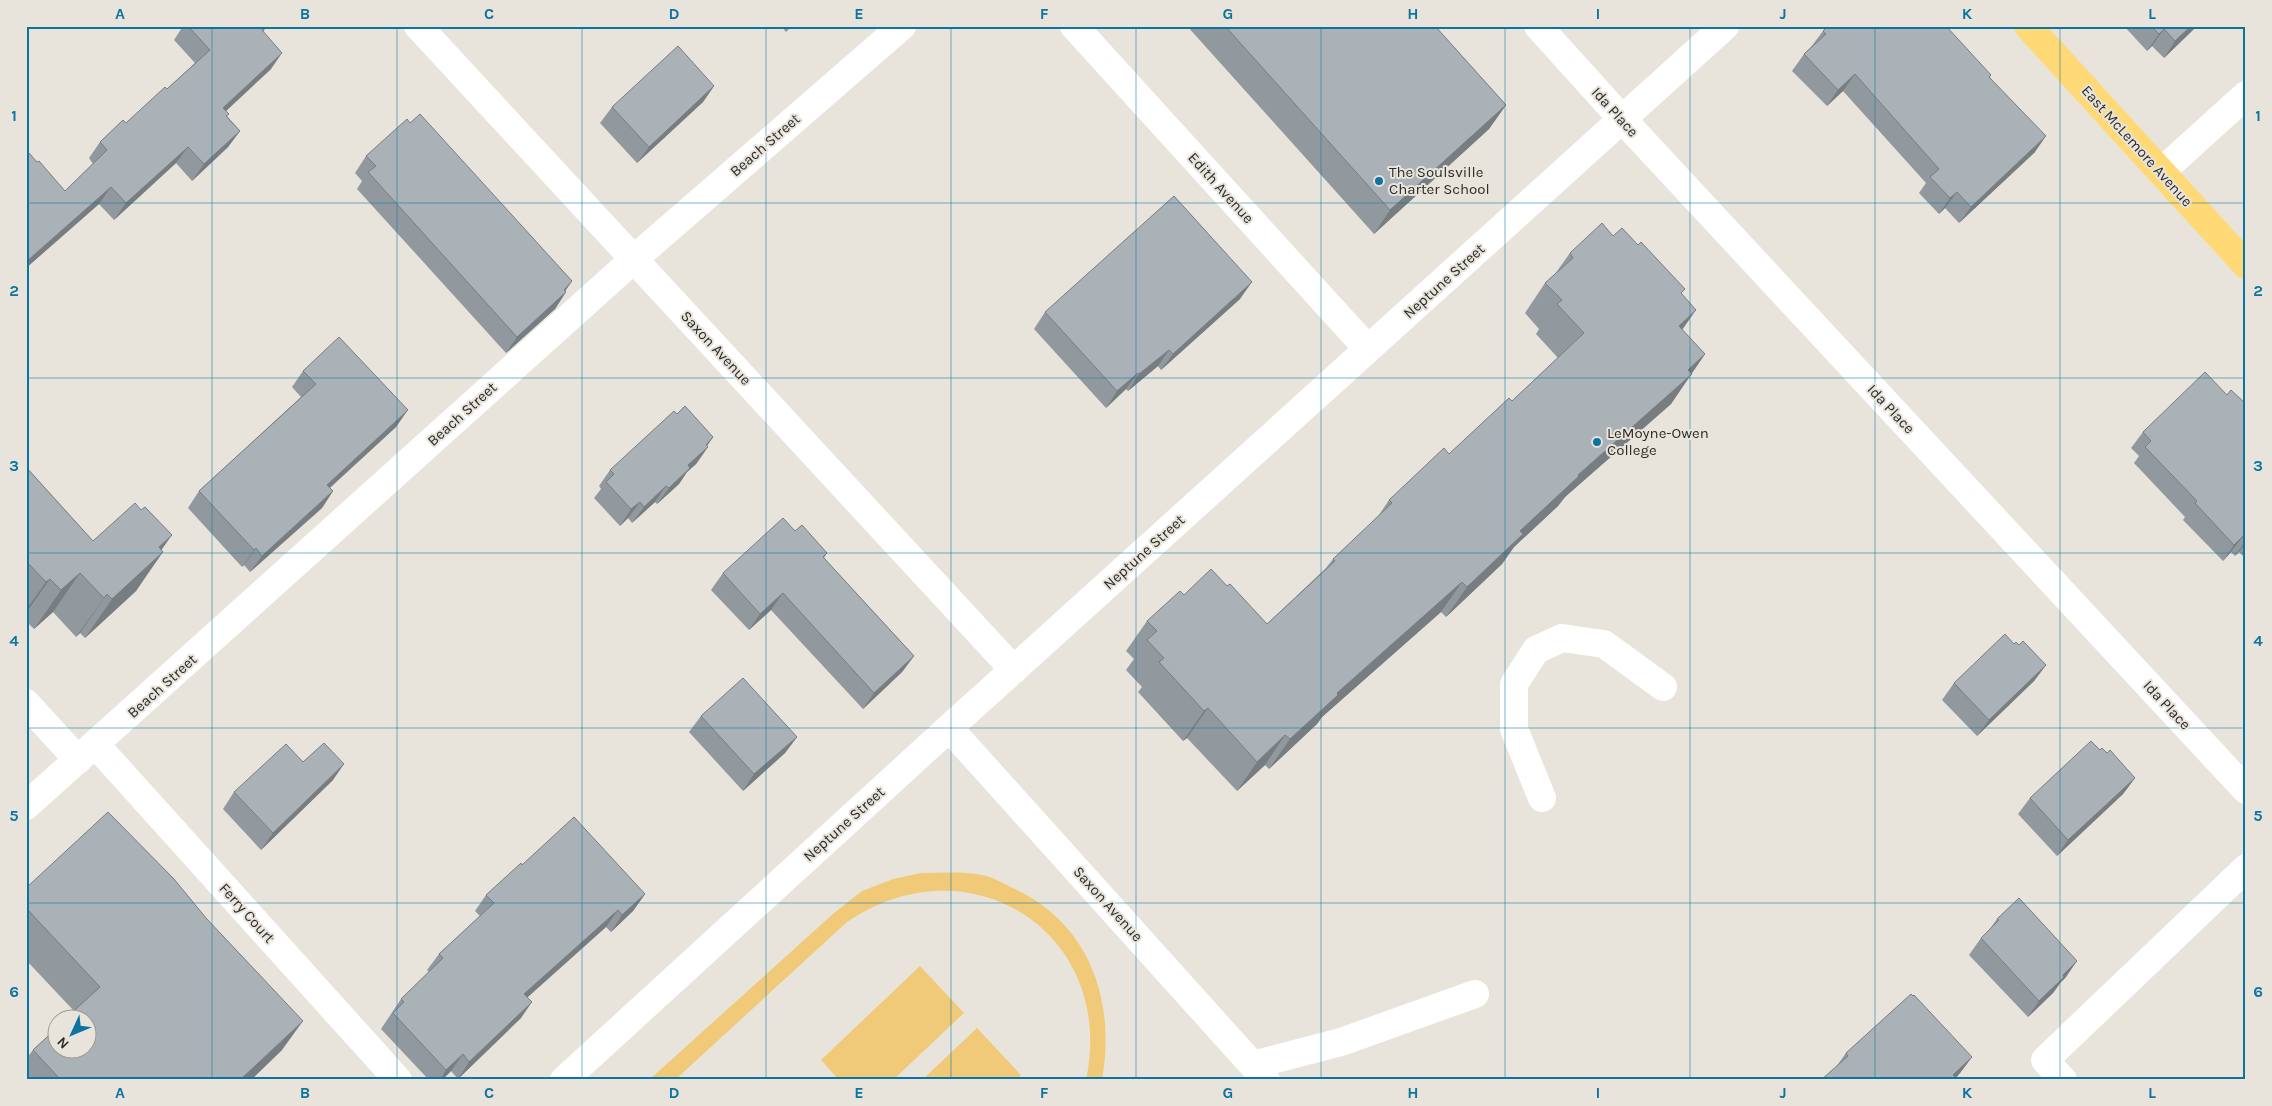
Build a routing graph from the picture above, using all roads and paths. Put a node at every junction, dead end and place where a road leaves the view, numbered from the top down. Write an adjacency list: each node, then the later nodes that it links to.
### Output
1 (418, 26): 11 (street, Saxon Avenue)
2 (902, 26): 11 (street, Beach Street)
3 (1074, 26): 12 (street, Edith Avenue)
4 (1538, 26): 8 (street, Ida Place)
5 (1725, 26): 8 (street, Neptune Street)
6 (2028, 26): 9 (main road, East McLemore Avenue)
7 (2246, 95): 9 (street)
8 (1623, 120): 12 (street, Neptune Street); 18 (street, Ida Place)
9 (2161, 172): 10 (main road, East McLemore Avenue)
10 (2243, 257)
11 (634, 259): 13 (street, Saxon Avenue); 17 (street, Beach Street)
12 (1368, 349): 13 (street, Neptune Street)
13 (1014, 670): 16 (street, Neptune Street)
14 (1663, 687): 19 (street)
15 (26, 703): 17 (street, Ferry Court)
16 (949, 728): 23 (street, Saxon Avenue); 25 (street, Neptune Street)
17 (87, 753): 20 (street, Beach Street); 24 (street, Ferry Court)
18 (2246, 790)
19 (1542, 798)
20 (26, 806)
21 (2246, 868): 26 (street)
22 (1475, 994): 23 (street)
23 (1260, 1072)
24 (398, 1080)
25 (564, 1080)
26 (2063, 1080)

